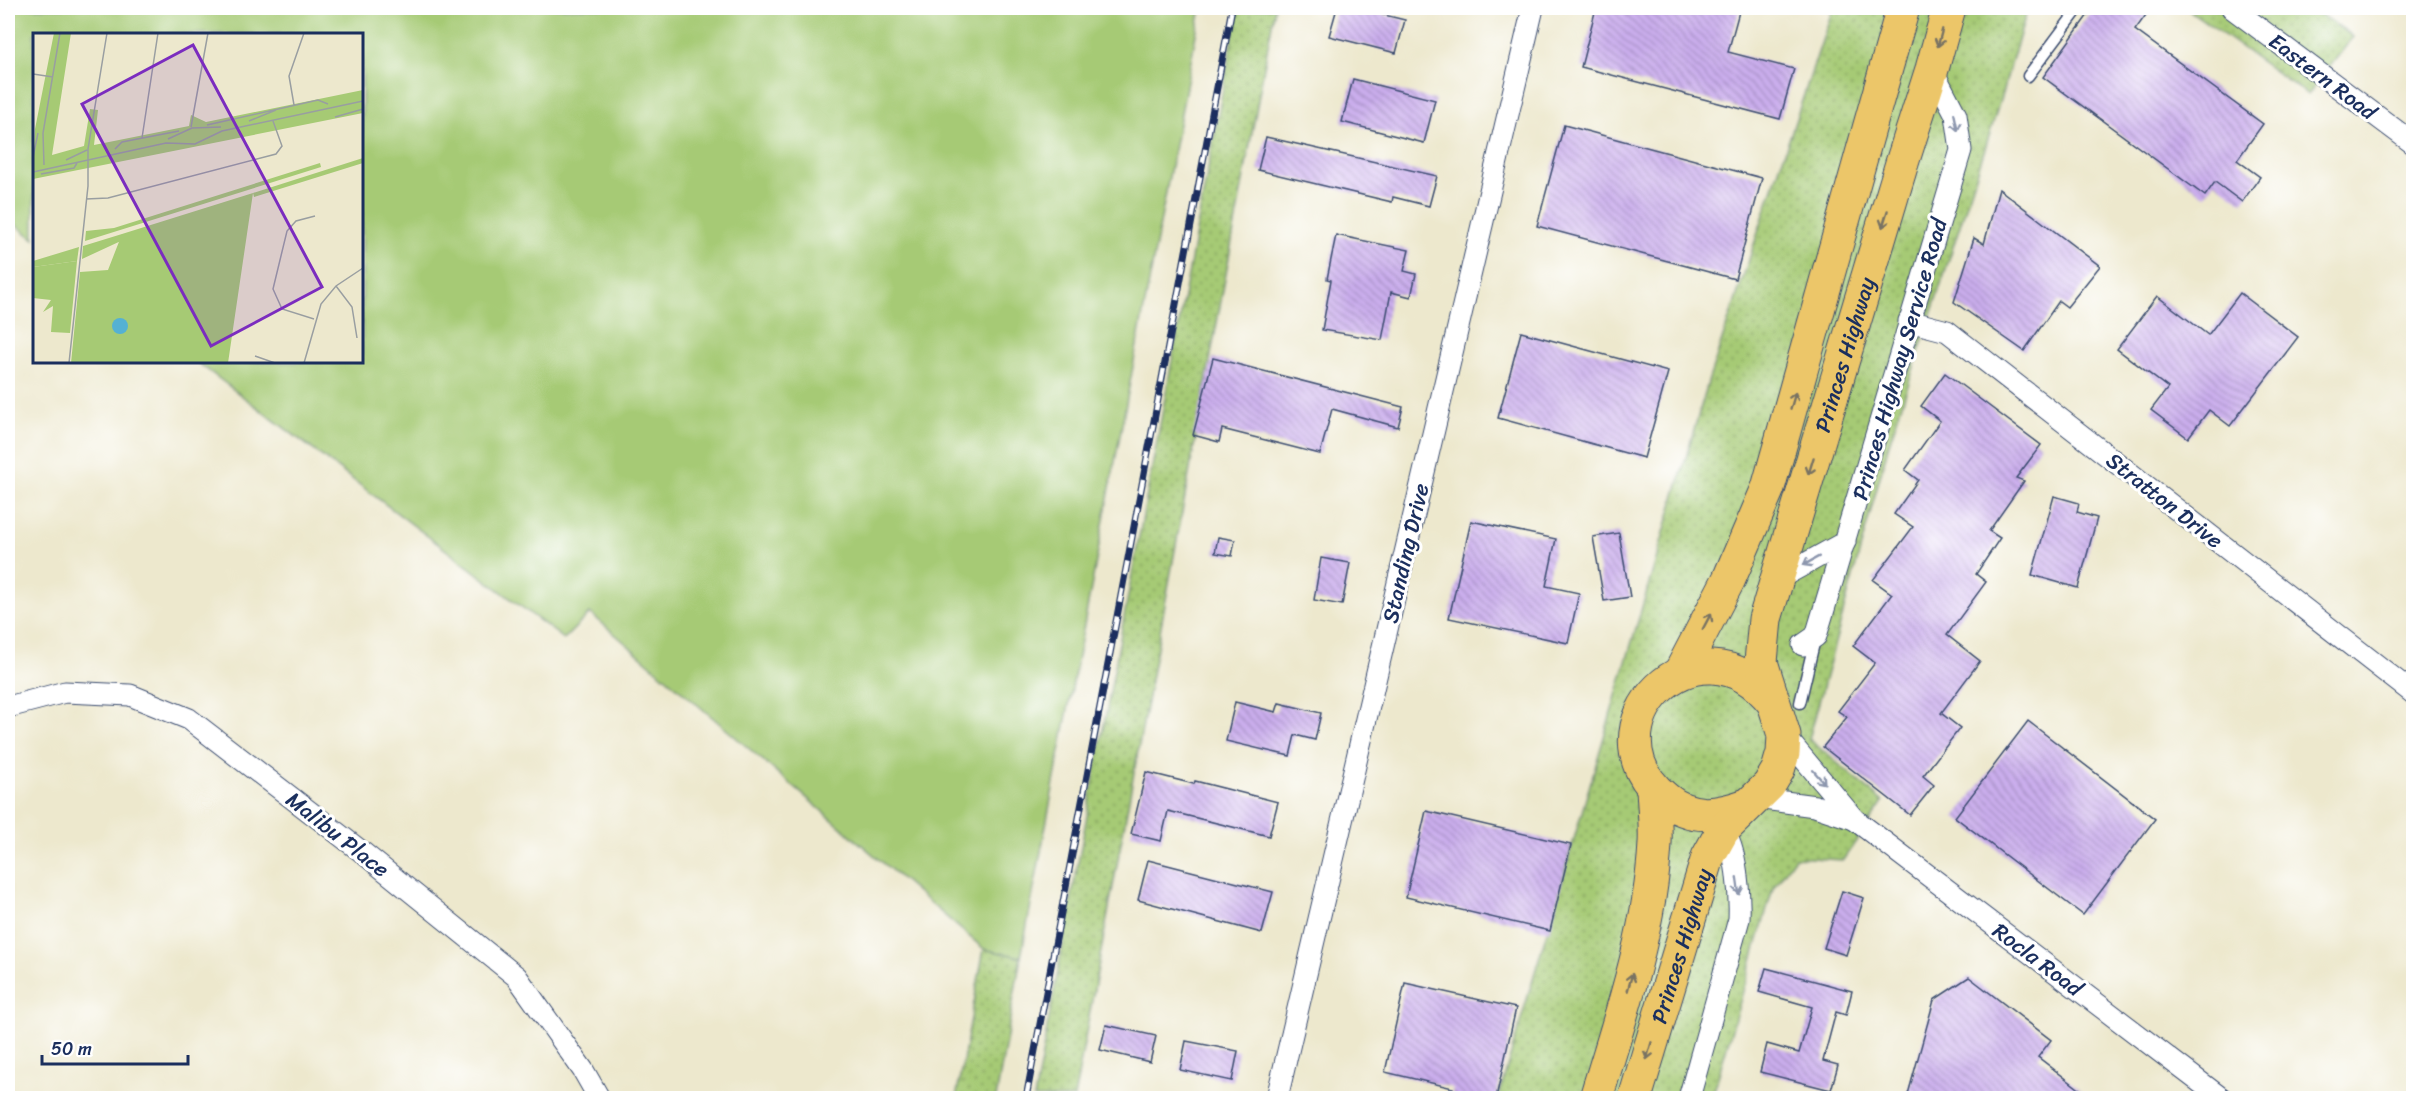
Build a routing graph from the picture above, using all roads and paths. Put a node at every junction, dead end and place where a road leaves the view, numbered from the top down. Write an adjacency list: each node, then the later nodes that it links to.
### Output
1 (1533, 8): 24 (street, Standing Drive)
2 (1903, 8): 9 (highway, Princes Highway)
3 (1948, 8): 6 (highway, Princes Highway, one-way to 6)
4 (2079, 8): 7 (lane)
5 (2232, 8): 8 (street, Eastern Road)
6 (1932, 69): 9 (highway); 10 (street, Princes Highway Service Road, one-way to 10); 12 (highway, Princes Highway, one-way to 12)
7 (2028, 76)
8 (2414, 144)
9 (1862, 153): 14 (highway, Princes Highway, one-way to 9)
10 (1909, 321): 11 (street, Princes Highway Service Road); 15 (street, Stratton Drive)
11 (1845, 542): 12 (street, one-way to 12); 13 (street, Princes Highway Service Road)
12 (1776, 580): 16 (highway, Princes Highway)
13 (1809, 640): 16 (lane)
14 (1680, 673): 16 (highway, Princes Highway); 19 (highway, Princes Highway)
15 (2414, 694)
16 (1787, 703): 18 (highway, Princes Highway)
17 (8, 707): 23 (street, Malibu Place)
18 (1784, 735): 20 (highway, Princes Highway); 21 (street, Rocla Road, one-way to 21)
19 (1653, 789): 20 (highway, Princes Highway); 25 (highway, Princes Highway, one-way to 19)
20 (1752, 801): 21 (street, Rocla Road); 22 (highway, Princes Highway)
21 (1854, 819): 28 (street, Rocla Road)
22 (1723, 830): 26 (highway, Princes Highway, one-way to 26); 27 (street, one-way to 27)
23 (599, 1098)
24 (1276, 1098)
25 (1596, 1098)
26 (1635, 1098)
27 (1689, 1098)
28 (2221, 1098)

